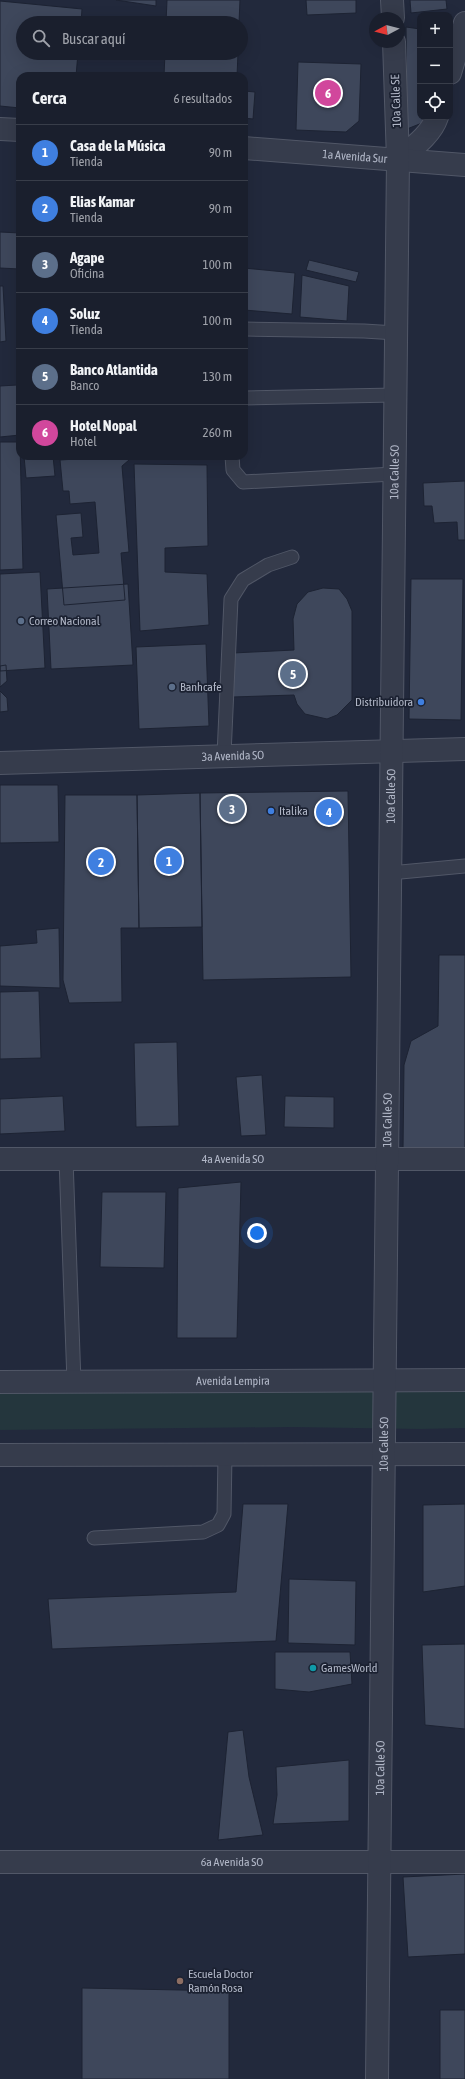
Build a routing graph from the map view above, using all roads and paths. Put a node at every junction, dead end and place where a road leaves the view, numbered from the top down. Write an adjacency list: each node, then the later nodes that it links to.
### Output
1 (392, 0): 2 (street)
2 (393, 12)
3 (465, 23): 5 (street)
4 (394, 48): 10 (street, 10a Calle SE)
5 (453, 63)
6 (436, 120): 10 (street)
7 (0, 129): 8 (street)
8 (16, 130)
9 (248, 148): 10 (street, 1a Avenida Sur)
10 (398, 160): 11 (street, 1a Avenida Sur); 13 (street, 10a Calle SO)
11 (465, 166)
12 (248, 329): 13 (lane)
13 (396, 333): 14 (street, 10a Calle SO)
14 (396, 395): 15 (lane); 17 (street, 10a Calle SO)
15 (248, 398)
16 (232, 460): 17 (lane)
17 (394, 474): 20 (street, 10a Calle SO)
18 (292, 557): 21 (lane)
19 (465, 749): 20 (street, 3a Avenida SO)
20 (391, 750): 21 (street, 3a Avenida SO); 24 (street, 10a Calle SO)
21 (224, 755): 22 (street, 3a Avenida SO)
22 (0, 763)
23 (465, 866): 24 (lane)
24 (390, 873): 27 (street, 10a Calle SO)
25 (0, 1159): 26 (street, 4a Avenida SO)
26 (66, 1159): 27 (street, 4a Avenida SO); 32 (lane)
27 (386, 1159): 28 (street, 4a Avenida SO); 29 (street, 10a Calle SO)
28 (465, 1159)
29 (384, 1380): 30 (street, Avenida Lempira); 32 (street, Avenida Lempira); 33 (street, 10a Calle SO)
30 (465, 1380)
31 (0, 1382): 32 (street, Avenida Lempira)
32 (74, 1382)
33 (383, 1454): 34 (street); 36 (street); 39 (street, 10a Calle SO)
34 (465, 1454)
35 (0, 1455): 36 (street)
36 (225, 1455): 37 (lane)
37 (94, 1538)
38 (0, 1862): 39 (street, 6a Avenida SO)
39 (379, 1862): 40 (street, 6a Avenida SO); 41 (street, 10a Calle SO)
40 (465, 1862)
41 (377, 2079)

